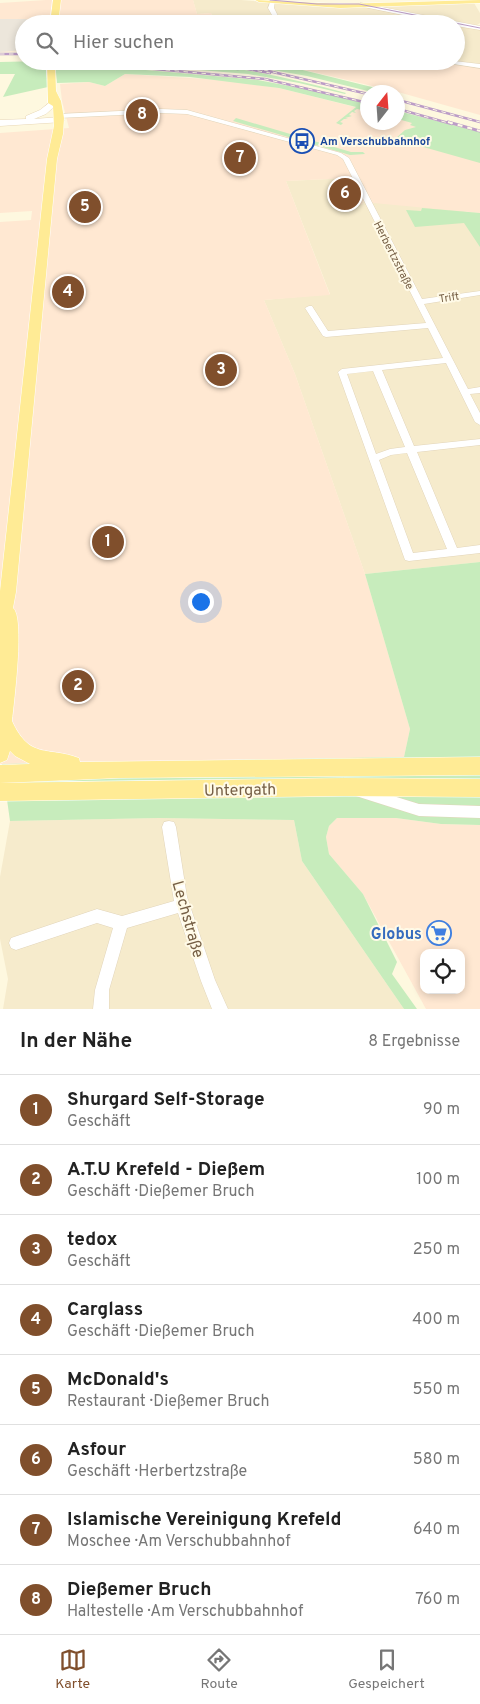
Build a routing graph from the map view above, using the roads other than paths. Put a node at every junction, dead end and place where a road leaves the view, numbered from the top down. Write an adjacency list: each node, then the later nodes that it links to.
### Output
1 (259, 0): 4 (main road)
2 (470, 0): 6 (main road)
3 (56, 1): 11 (main road)
4 (274, 1): 5 (main road); 12 (street)
5 (287, 1): 8 (main road)
6 (426, 1): 7 (main road); 8 (main road); 9 (main road)
7 (480, 1)
8 (361, 4): 9 (main road); 10 (street)
9 (374, 4): 10 (street)
10 (389, 10): 13 (street)
11 (55, 15)
12 (275, 15)
13 (414, 15)
14 (465, 25): 15 (street)
15 (480, 28)
16 (465, 64): 17 (street)
17 (480, 66)
18 (52, 70): 19 (main road)
19 (53, 93): 20 (main road); 22 (main road)
20 (52, 105): 21 (street); 22 (main road)
21 (29, 118): 22 (street); 23 (street)
22 (56, 118): 23 (street); 25 (street, Herbertzstraße); 38 (main road)
23 (0, 121)
24 (480, 293): 25 (street, Trift)
25 (418, 302): 27 (street, Herbertzstraße)
26 (309, 308): 27 (street)
27 (429, 325): 28 (street, Herbertzstraße)
28 (448, 360): 29 (street); 31 (street, Herbertzstraße)
29 (376, 368): 34 (street); 35 (street)
30 (480, 390): 31 (street)
31 (464, 392): 32 (street, Herbertzstraße)
32 (480, 422)
33 (480, 442): 34 (street)
34 (410, 450): 35 (street); 37 (street)
35 (374, 458): 37 (street)
36 (480, 549): 37 (street)
37 (454, 553)
38 (8, 592): 39 (main road); 40 (main road)
39 (0, 628)
40 (4, 722): 41 (main road); 43 (main road, Untergath)
41 (0, 754)
42 (480, 766): 43 (main road, Untergath)
43 (119, 769): 44 (main road, Untergath)
44 (0, 774)
45 (344, 787): 46 (main road, Untergath); 47 (main road, Untergath); 48 (street)
46 (480, 788)
47 (0, 792)
48 (480, 812)
49 (169, 827): 50 (street, Lechstraße)
50 (183, 906): 51 (street); 54 (street, Lechstraße)
51 (122, 923): 52 (street); 53 (street)
52 (16, 943)
53 (101, 1009)
54 (220, 1009)

